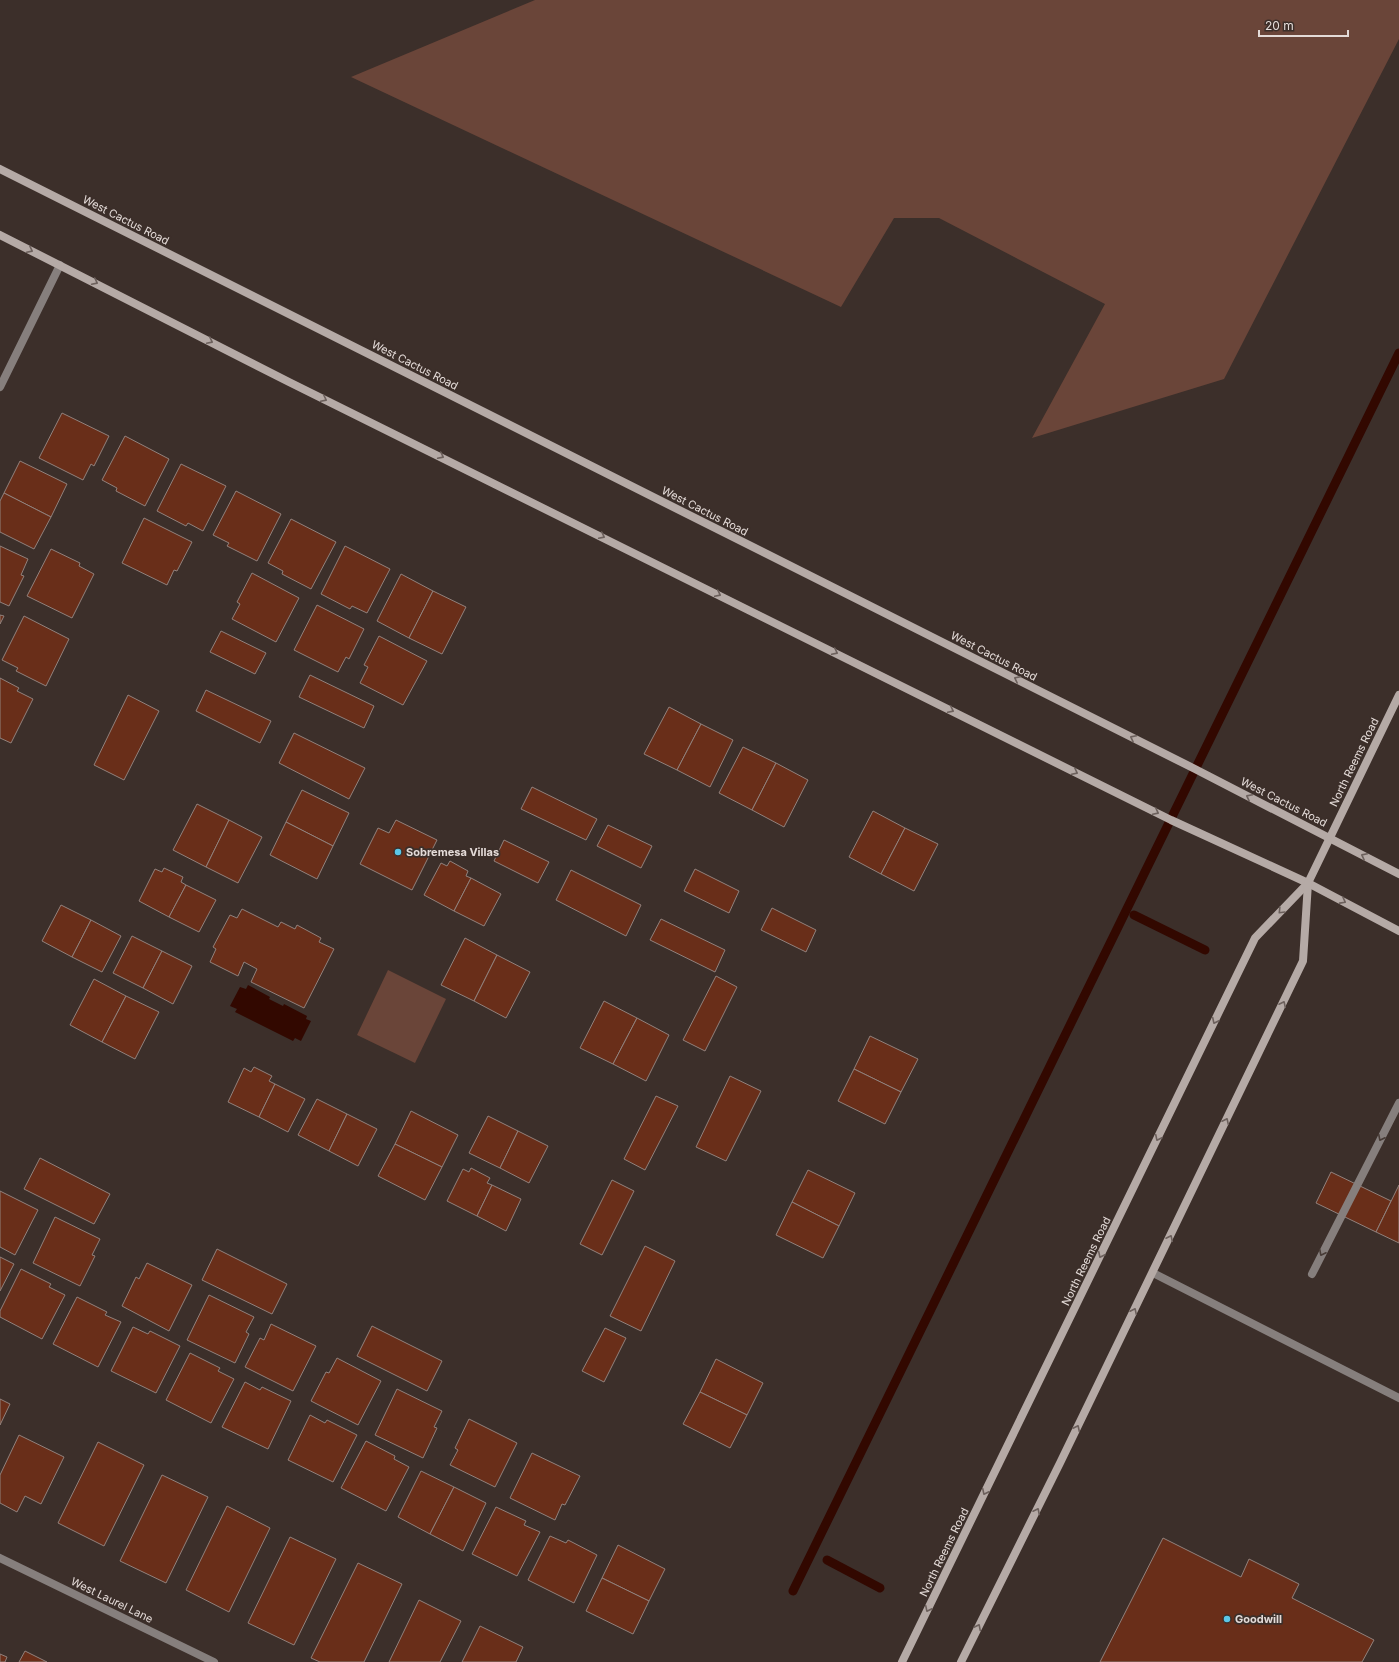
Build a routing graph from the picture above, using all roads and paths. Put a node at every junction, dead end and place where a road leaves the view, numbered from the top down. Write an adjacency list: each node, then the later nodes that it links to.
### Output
1 (0, 169): 6 (main road, West Cactus Road, one-way to 1)
2 (0, 235): 3 (main road, one-way to 3)
3 (60, 265): 4 (street); 8 (main road, one-way to 8)
4 (0, 387)
5 (1399, 695): 6 (main road, North Reems Road)
6 (1329, 838): 7 (main road, West Cactus Road, one-way to 6); 8 (main road, North Reems Road)
7 (1399, 874)
8 (1308, 883): 9 (main road, one-way to 9); 11 (main road, North Reems Road, one-way to 8); 16 (main road, North Reems Road, one-way to 16)
9 (1399, 931)
10 (1399, 1103): 12 (street, one-way to 12)
11 (1153, 1273): 13 (street); 17 (main road, North Reems Road, one-way to 11)
12 (1312, 1274)
13 (1399, 1398)
14 (0, 1558): 15 (street, West Laurel Lane)
15 (214, 1662)
16 (902, 1662)
17 (961, 1662)

